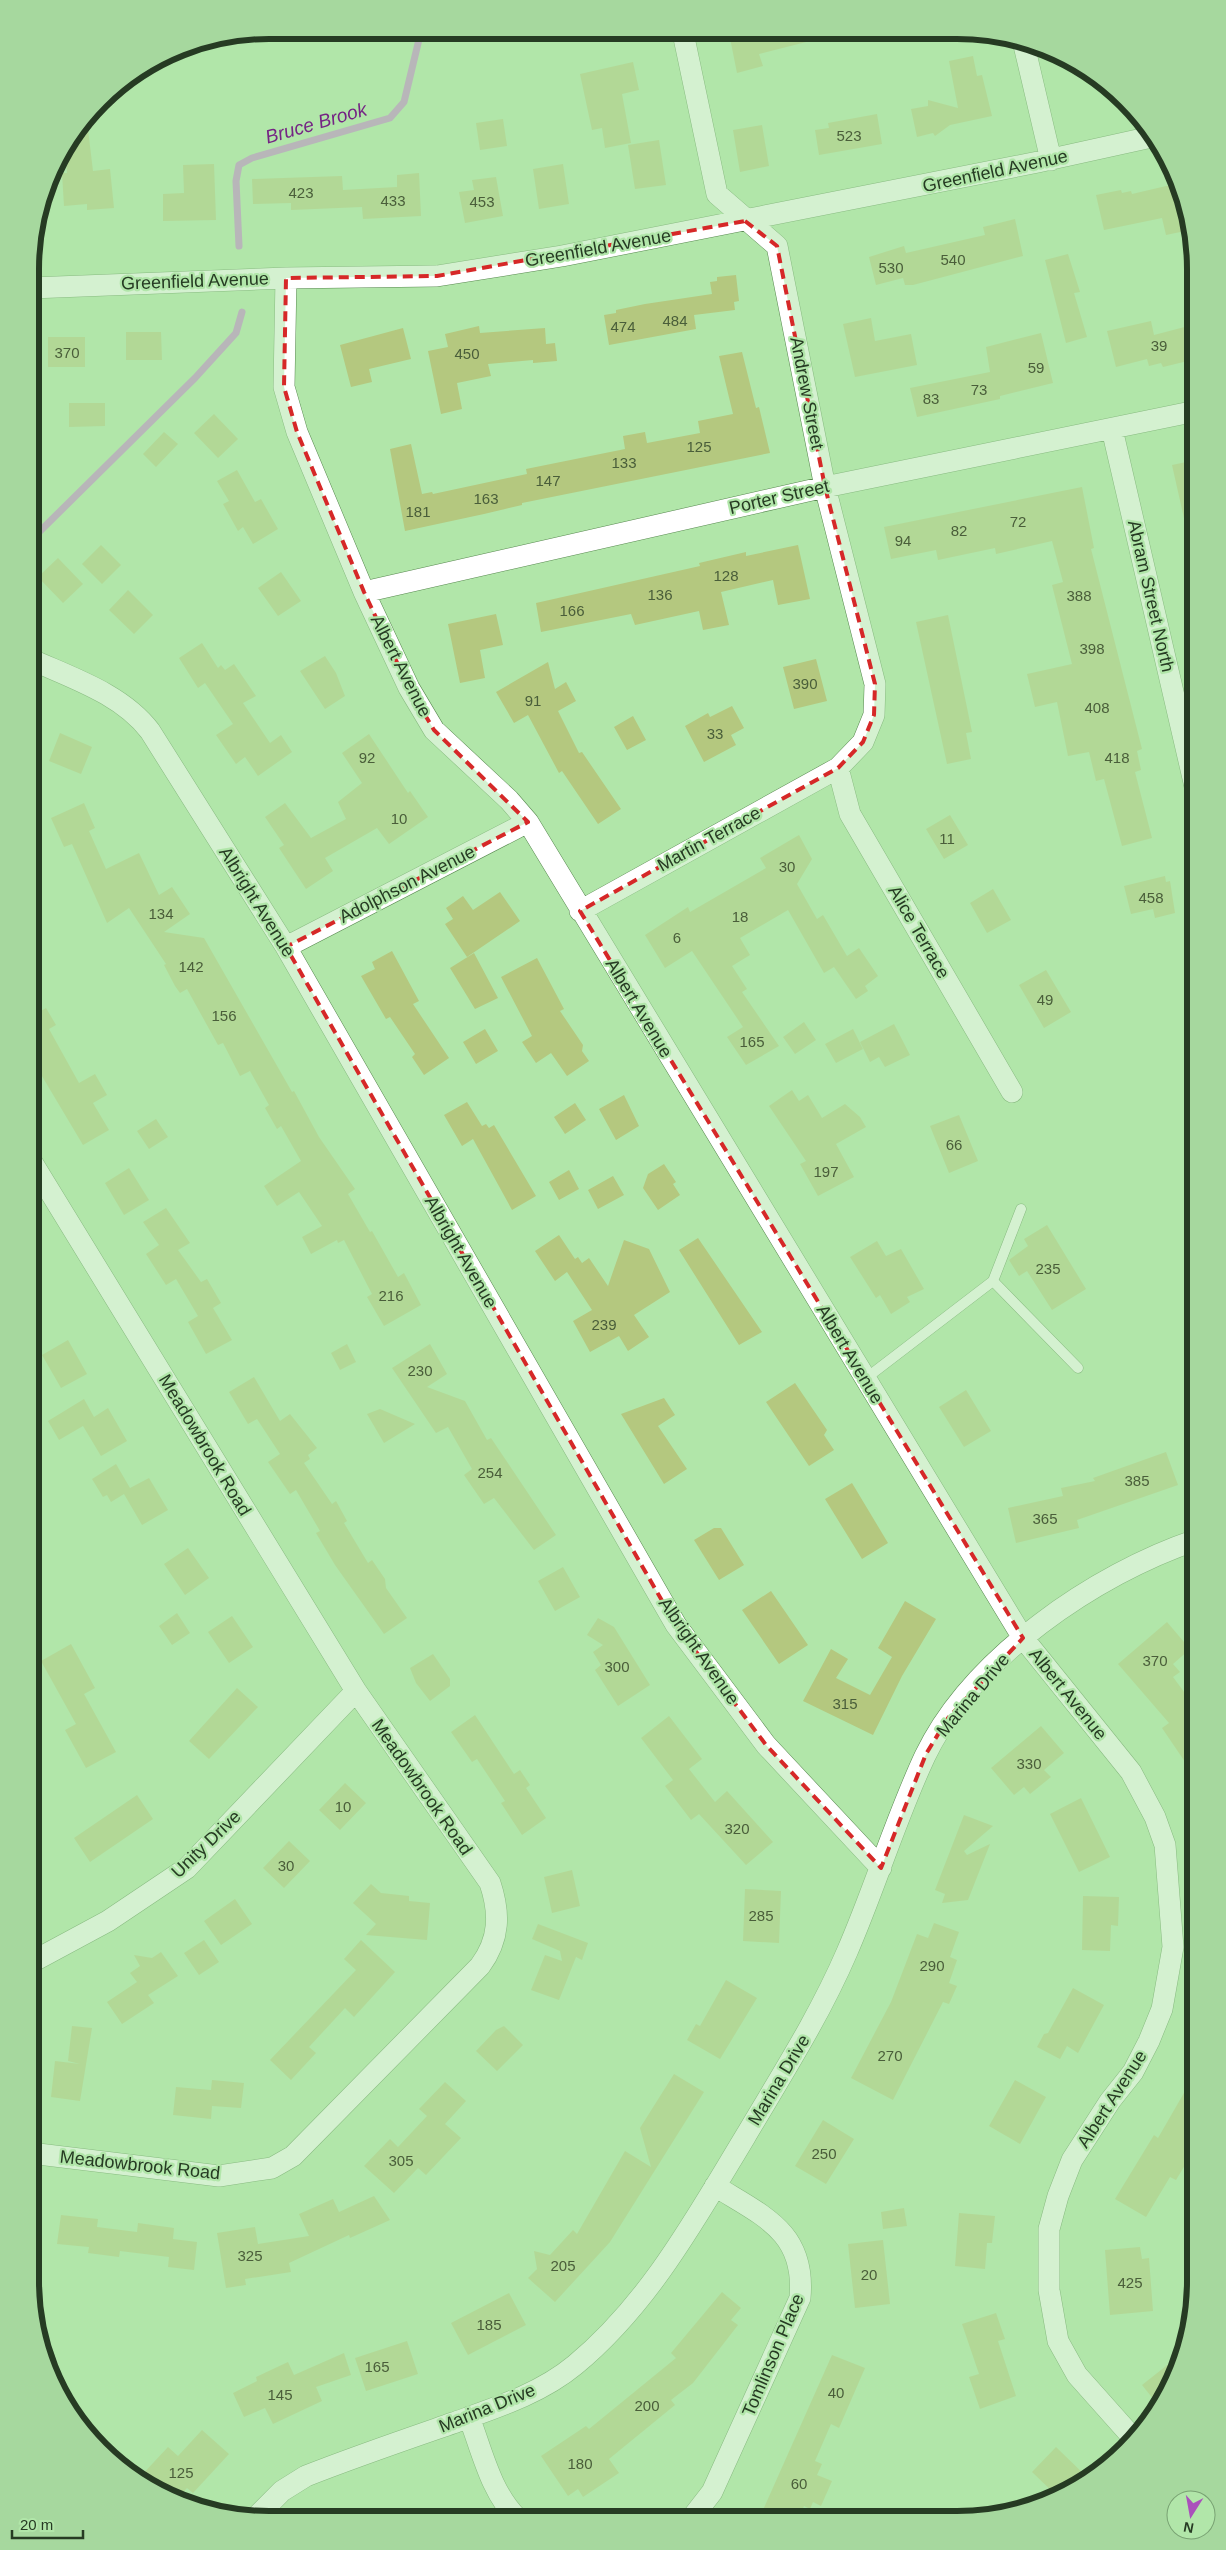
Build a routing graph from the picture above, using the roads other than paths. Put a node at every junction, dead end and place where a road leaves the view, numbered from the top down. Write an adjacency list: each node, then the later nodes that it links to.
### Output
1 (684, 39): 5 (street, Andrew Street)
2 (1025, 49): 4 (street)
3 (1147, 138): 4 (street, Greenfield Avenue)
4 (1051, 160): 5 (street, Greenfield Avenue)
5 (745, 221): 6 (street, Greenfield Avenue); 10 (street, Andrew Street)
6 (286, 278): 7 (street, Greenfield Avenue); 11 (street, Albert Avenue)
7 (39, 288)
8 (1187, 413): 9 (street, Porter Street)
9 (1112, 429): 10 (street, Porter Street); 13 (street, Abram Street North)
10 (825, 487): 11 (street, Porter Street); 14 (street, Andrew Street)
11 (364, 592): 15 (street, Albert Avenue)
12 (39, 663): 17 (street, Albright Avenue)
13 (1187, 752)
14 (838, 768): 16 (street, Martin Terrace); 18 (street, Alice Terrace)
15 (528, 822): 16 (street, Albert Avenue); 17 (street, Adolphson Avenue)
16 (580, 911): 23 (street, Albert Avenue)
17 (286, 947): 27 (street, Albright Avenue)
18 (1012, 1092)
19 (39, 1173): 26 (street, Meadowbrook Road)
20 (1021, 1210): 21 (lane)
21 (993, 1280): 22 (lane); 23 (lane)
22 (1078, 1368)
23 (865, 1379): 25 (street, Albert Avenue)
24 (1187, 1543): 25 (street, Marina Drive)
25 (1023, 1638): 27 (street, Marina Drive); 32 (street, Albert Avenue)
26 (356, 1691): 28 (street, Unity Drive); 29 (street, Meadowbrook Road)
27 (881, 1868): 30 (street, Marina Drive)
28 (39, 1958)
29 (39, 2154)
30 (715, 2186): 31 (street, Marina Drive); 35 (street, Tomlinson Place)
31 (469, 2417): 33 (street, Marina Drive); 34 (street)
32 (1129, 2434)
33 (262, 2511)
34 (512, 2511)
35 (697, 2511)

